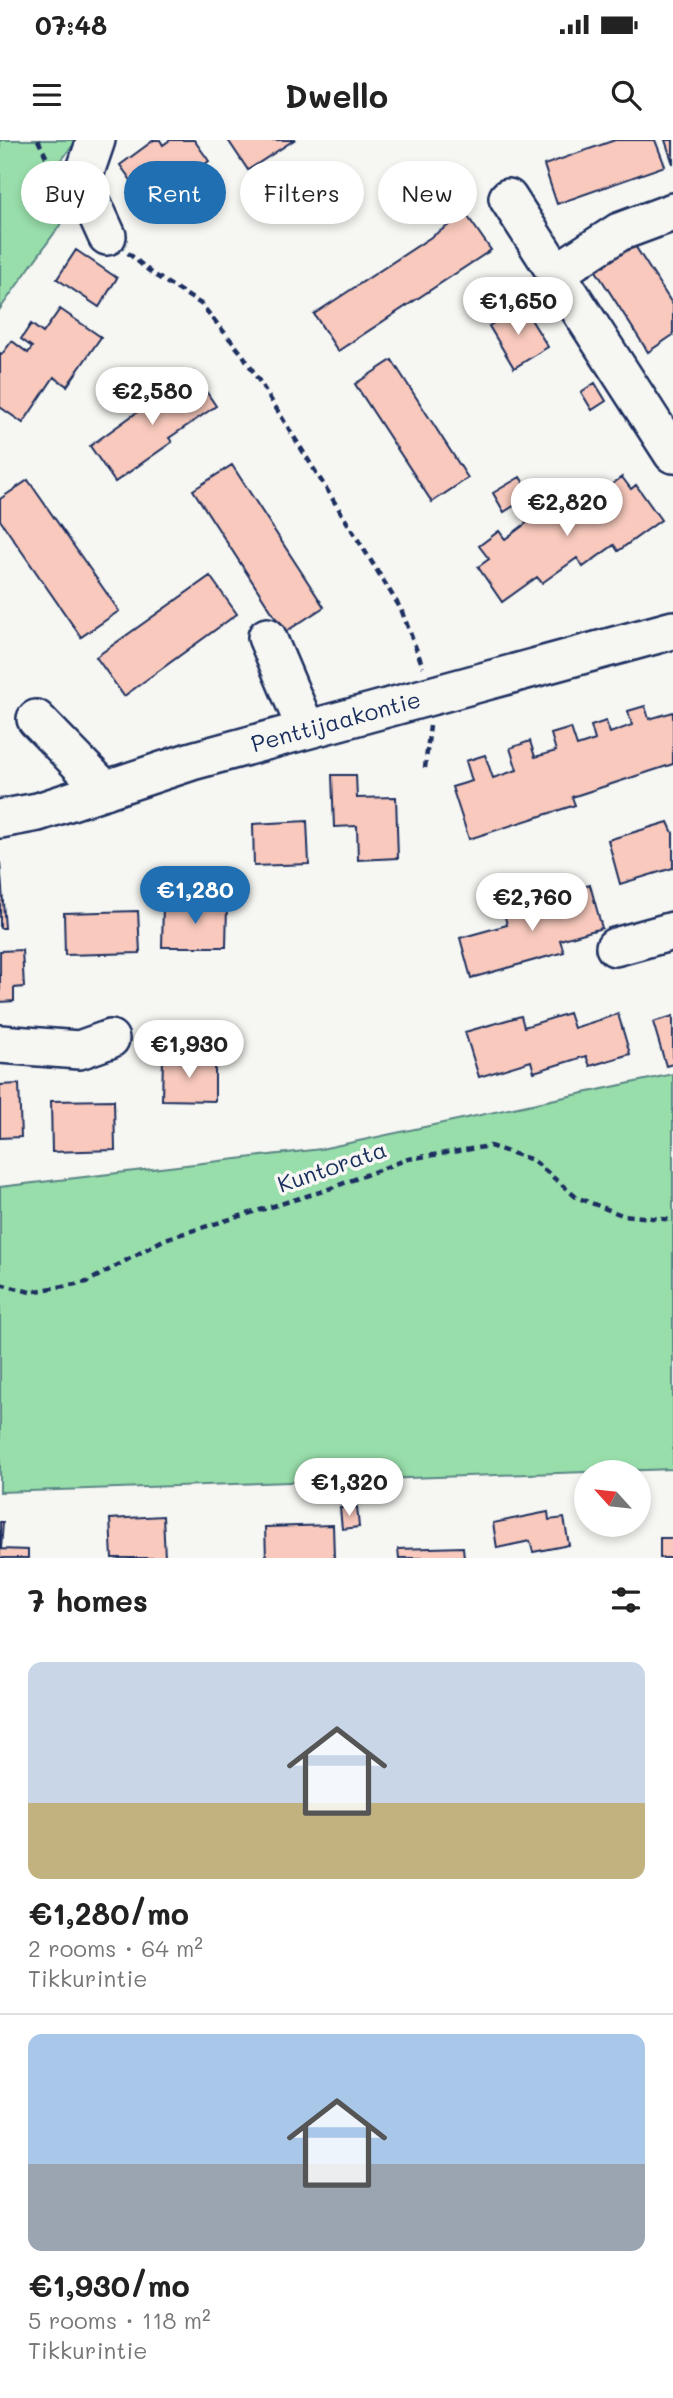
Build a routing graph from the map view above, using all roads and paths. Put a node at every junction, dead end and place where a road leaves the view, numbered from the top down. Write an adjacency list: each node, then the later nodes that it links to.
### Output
1 (96, 140): 4 (street)
2 (508, 198): 5 (street)
3 (669, 221): 5 (street)
4 (107, 236): 10 (path)
5 (556, 273): 6 (street)
6 (661, 408): 7 (street)
7 (673, 454)
8 (673, 630): 10 (street, Penttijaakontie)
9 (267, 637): 12 (street)
10 (434, 694): 12 (street, Penttijaakontie); 13 (path)
11 (36, 719): 14 (street)
12 (306, 729): 14 (street, Penttijaakontie)
13 (425, 768)
14 (105, 790): 15 (street, Penttijaakontie)
15 (0, 819)
16 (673, 931): 17 (street)
17 (615, 947)
18 (110, 1039): 19 (street)
19 (0, 1044)
20 (673, 1220): 21 (path, Kuntorata)
21 (0, 1284)

